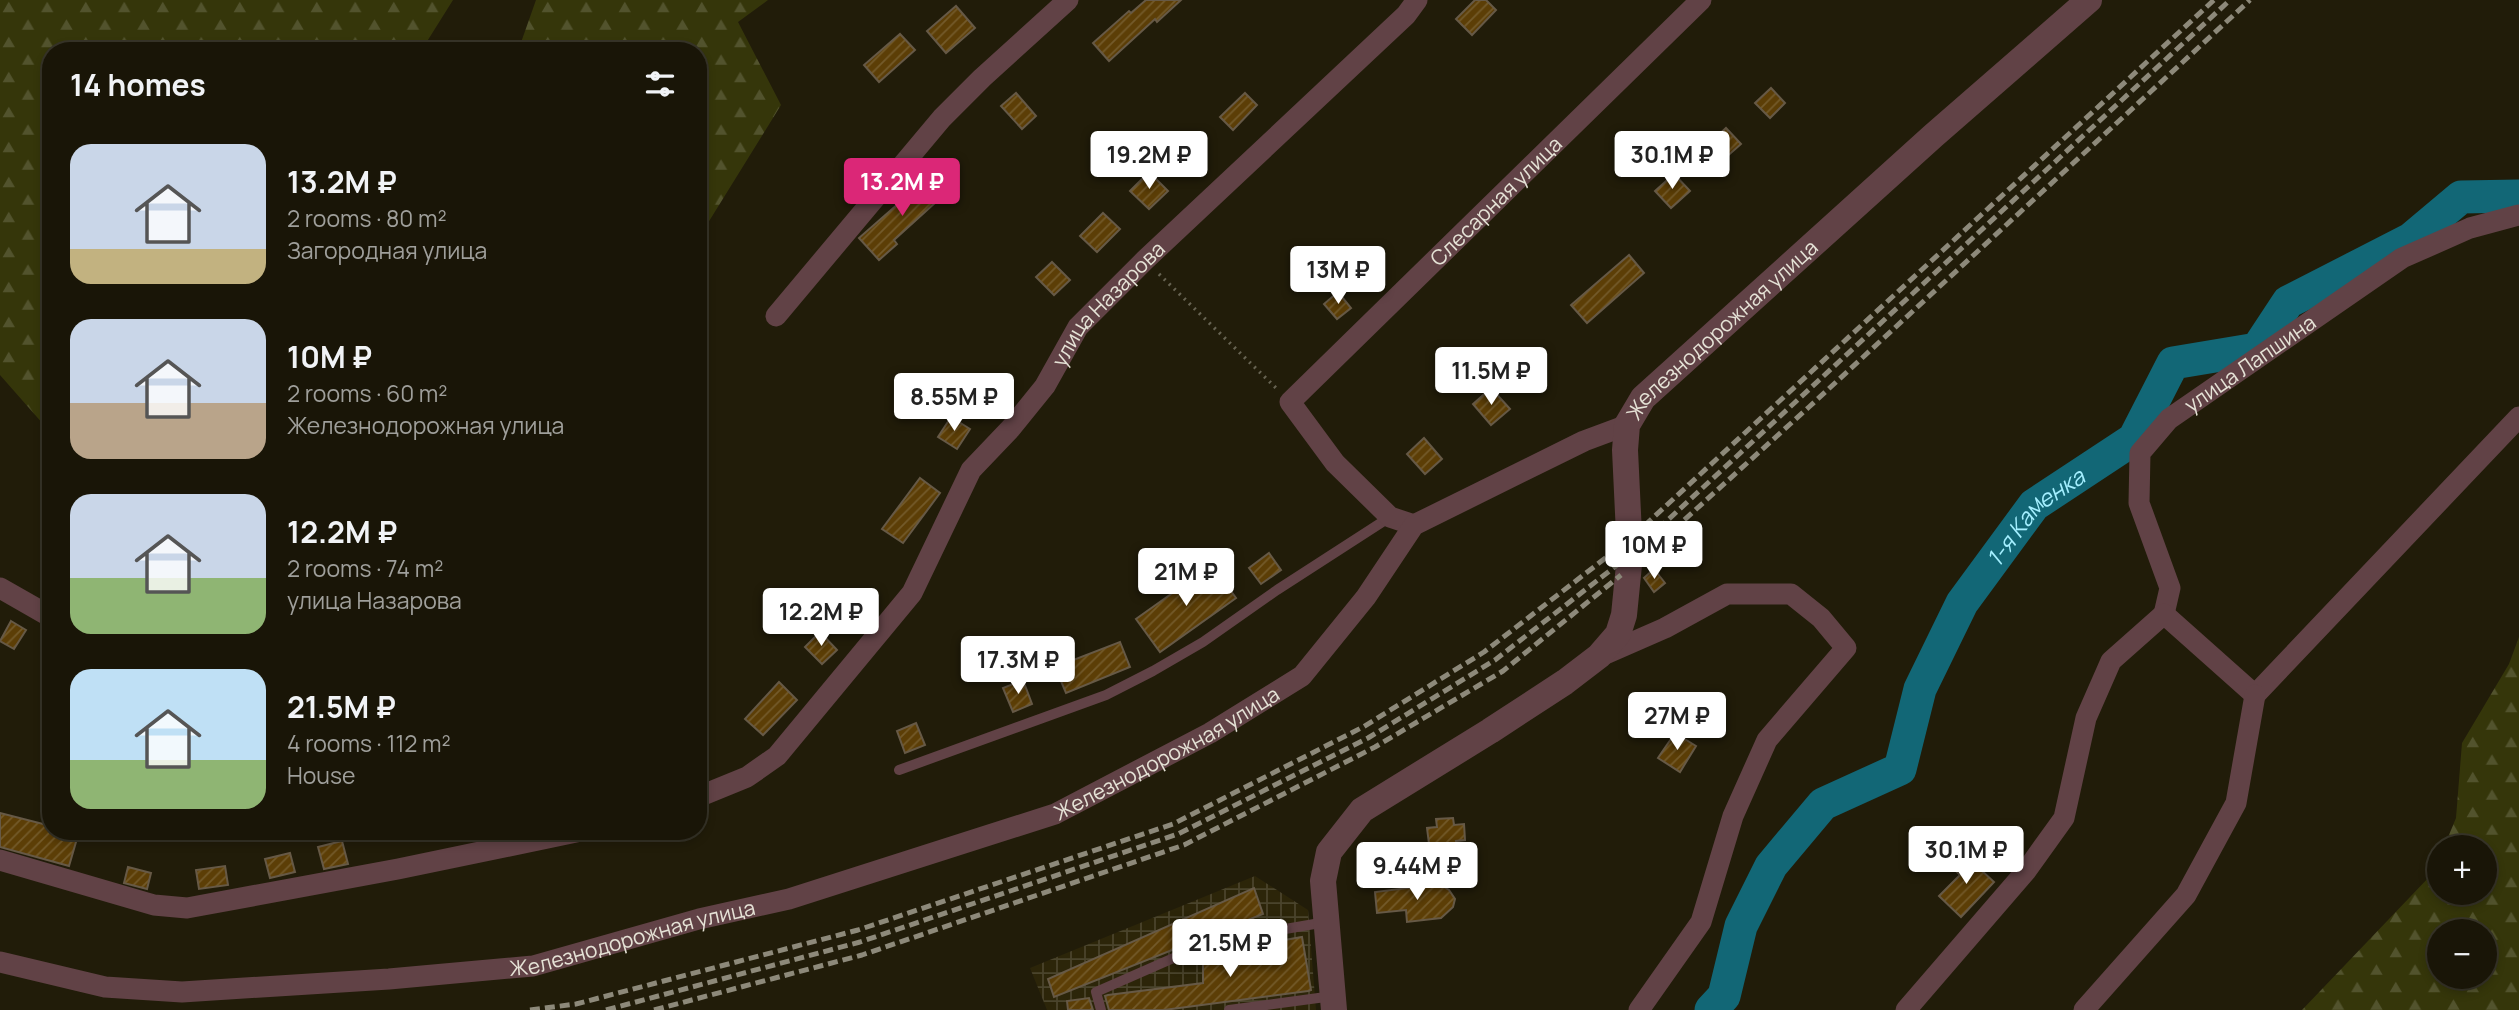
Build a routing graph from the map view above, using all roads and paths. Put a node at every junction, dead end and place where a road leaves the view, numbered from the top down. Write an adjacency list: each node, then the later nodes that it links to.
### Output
1 (1068, 0): 7 (street)
2 (1701, 0): 8 (street, Слесарная улица)
3 (2089, 0): 10 (street, Железнодорожная улица)
4 (1409, 5): 6 (street, улица Назарова)
5 (2519, 215): 15 (street, улица Лапшина)
6 (1145, 260): 8 (path); 19 (street, улица Назарова)
7 (776, 316)
8 (1290, 402): 11 (street)
9 (2519, 417): 17 (street)
10 (1627, 425): 12 (street, Железнодорожная улица); 16 (street)
11 (1390, 517): 12 (street); 18 (lane)
12 (1414, 525): 23 (street, Железнодорожная улица)
13 (0, 588): 14 (street)
14 (42, 612)
15 (2164, 614): 17 (street); 28 (street)
16 (1599, 656): 22 (street); 27 (street)
17 (2255, 695): 29 (street)
18 (899, 769)
19 (707, 793)
20 (538, 840): 21 (street)
21 (0, 860)
22 (1326, 922): 24 (street); 25 (lane)
23 (0, 962)
24 (1334, 1003): 26 (lane)
25 (1101, 1010)
26 (1229, 1010)
27 (1639, 1010)
28 (1906, 1010)
29 (2084, 1010)

